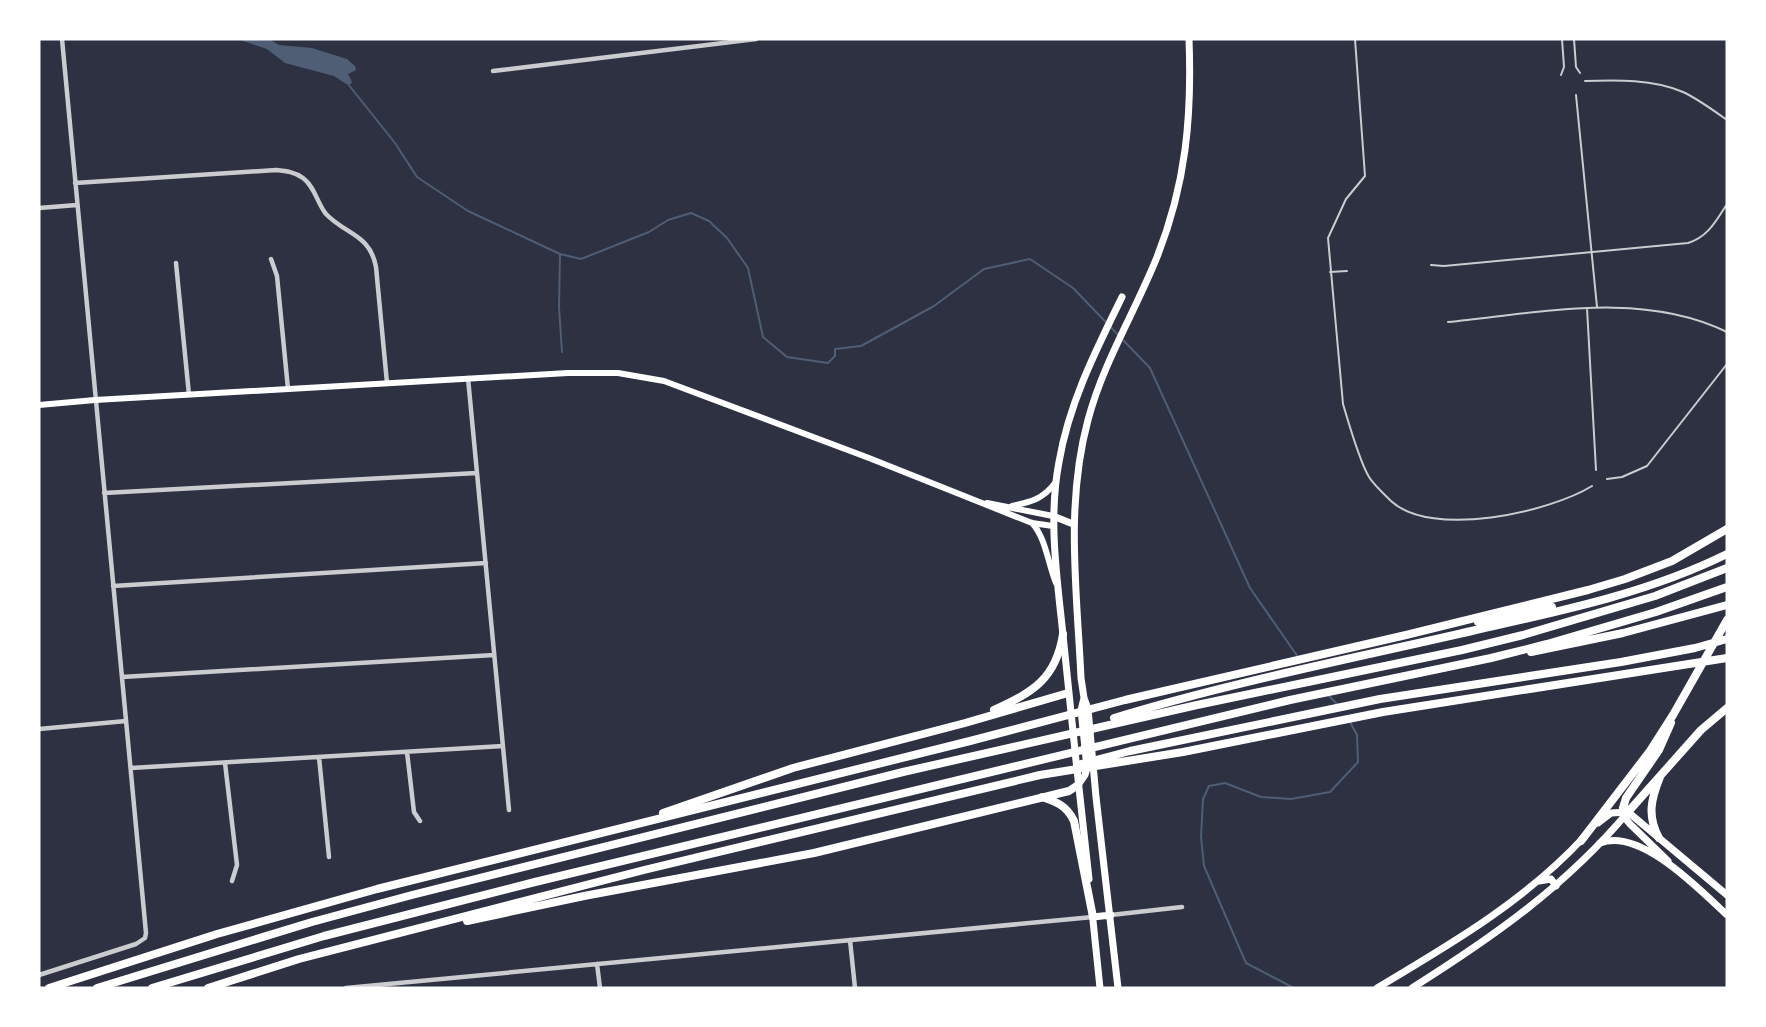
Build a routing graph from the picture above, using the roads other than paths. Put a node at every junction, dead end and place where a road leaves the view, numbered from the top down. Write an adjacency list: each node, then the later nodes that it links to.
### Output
1 (62, 39): 13 (street)
2 (756, 39): 7 (street)
3 (1189, 39): 45 (main road)
4 (1355, 39): 22 (lane)
5 (1562, 39): 9 (lane)
6 (1574, 39): 8 (lane)
7 (493, 71)
8 (1580, 73)
9 (1561, 75)
10 (1585, 81): 12 (lane)
11 (1576, 95): 17 (lane)
12 (1727, 120)
13 (75, 183): 15 (street); 30 (street)
14 (1727, 204): 17 (lane)
15 (77, 205): 16 (street); 33 (street)
16 (39, 208)
17 (1591, 251): 20 (lane); 24 (lane)
18 (271, 259): 31 (street)
19 (176, 263): 32 (street)
20 (1431, 265)
21 (1347, 271): 22 (lane)
22 (1330, 272): 39 (lane)
23 (1122, 297): 38 (main road)
24 (1597, 307): 25 (lane); 27 (lane)
25 (1587, 309): 26 (lane); 35 (lane)
26 (1448, 322)
27 (1727, 332)
28 (1727, 364): 37 (lane)
29 (468, 378): 30 (main road); 36 (street); 41 (main road)
30 (387, 383): 31 (main road)
31 (288, 389): 32 (main road)
32 (189, 395): 33 (main road)
33 (96, 400): 34 (main road); 40 (street)
34 (39, 405)
35 (1596, 470)
36 (477, 473): 40 (street); 49 (street)
37 (1607, 479)
38 (1055, 483): 42 (main road); 43 (main road)
39 (1592, 486)
40 (104, 493): 51 (street)
41 (978, 501): 42 (main road); 44 (main road)
42 (1009, 506): 43 (main road)
43 (1053, 516): 45 (main road); 46 (main road)
44 (1032, 523): 46 (main road); 53 (main road)
45 (1073, 524): 46 (main road); 65 (main road)
46 (1053, 526): 53 (main road)
47 (1727, 529): 58 (highway)
48 (1727, 554): 54 (highway)
49 (486, 562): 51 (street); 60 (street)
50 (1727, 568): 71 (highway)
51 (113, 586): 63 (street)
52 (1727, 587): 61 (highway)
53 (1058, 588): 57 (main road)
54 (1633, 591): 58 (highway); 71 (highway)
55 (1727, 605): 61 (highway)
56 (1727, 620): 67 (highway)
57 (1063, 634): 64 (main road); 69 (highway)
58 (1406, 635): 85 (highway)
59 (1727, 639): 79 (highway)
60 (494, 656): 63 (street); 72 (street)
61 (1491, 658): 105 (highway)
62 (1727, 658): 79 (highway)
63 (122, 677): 68 (street)
64 (1068, 693): 65 (main road); 69 (highway); 80 (main road)
65 (1084, 699): 77 (main road)
66 (1727, 708): 78 (highway)
67 (1673, 715): 83 (highway); 87 (highway)
68 (126, 721): 70 (street); 76 (street)
69 (965, 723): 85 (highway)
70 (39, 729)
71 (1058, 735): 104 (highway)
72 (503, 746): 73 (street); 82 (street)
73 (407, 752): 74 (street); 84 (street)
74 (320, 757): 75 (street); 89 (street)
75 (225, 763): 76 (street); 91 (street)
76 (131, 768): 102 (street)
77 (1090, 768): 80 (main road); 96 (main road)
78 (1661, 773): 83 (highway); 86 (highway)
79 (1040, 775): 100 (highway)
80 (1078, 785): 81 (highway); 98 (main road)
81 (1042, 797): 98 (highway); 100 (highway)
82 (509, 810)
83 (1625, 813): 86 (main road); 87 (main road); 88 (main road); 90 (main road)
84 (420, 821)
85 (639, 822): 103 (highway)
86 (1659, 838): 94 (main road)
87 (1581, 841): 92 (main road)
88 (1600, 843): 90 (main road); 93 (main road)
89 (329, 857)
90 (1673, 867): 97 (main road)
91 (232, 881)
92 (1539, 881): 93 (main road); 112 (main road)
93 (1556, 886): 113 (main road)
94 (1727, 895)
95 (1182, 908): 96 (street)
96 (1111, 915): 98 (main road); 111 (main road)
97 (1727, 915)
98 (1093, 917): 99 (street); 110 (main road)
99 (850, 940): 101 (street); 109 (street)
100 (345, 947): 106 (highway)
101 (597, 964): 107 (street); 108 (street)
102 (39, 975)
103 (49, 988)
104 (97, 988)
105 (152, 988)
106 (208, 988)
107 (346, 988)
108 (600, 988)
109 (855, 988)
110 (1100, 988)
111 (1118, 988)
112 (1377, 988)
113 (1412, 988)

